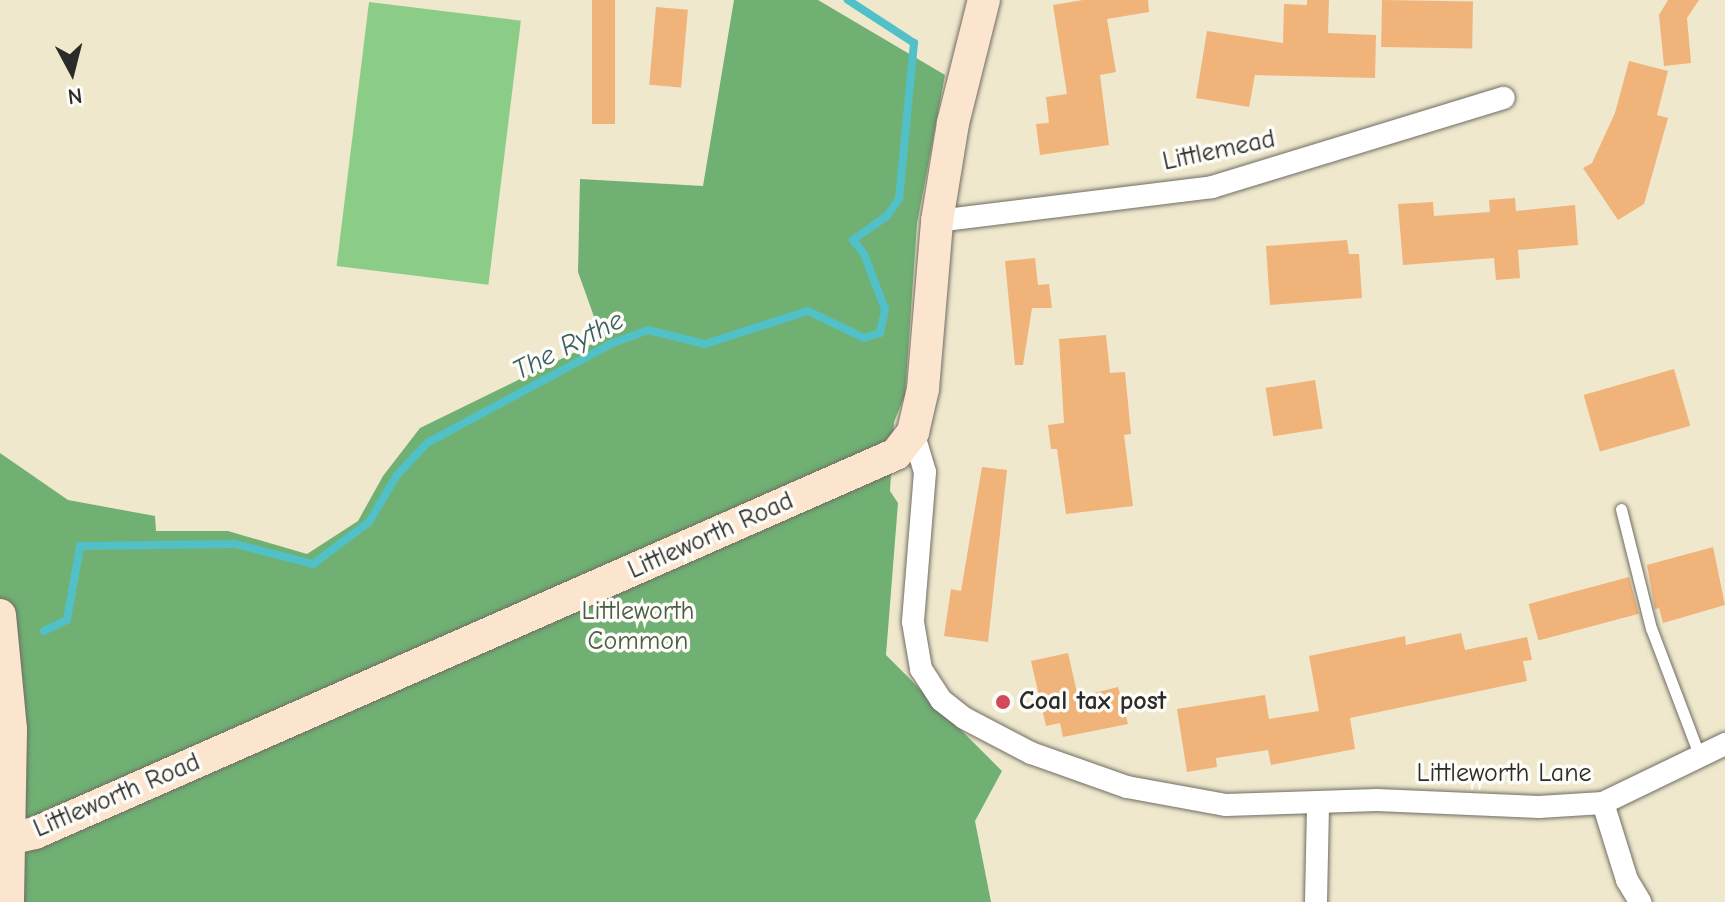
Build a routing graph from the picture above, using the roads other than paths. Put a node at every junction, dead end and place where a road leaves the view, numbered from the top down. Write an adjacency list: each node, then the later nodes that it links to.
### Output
1 (984, 0): 3 (street)
2 (1504, 98): 3 (street, Littlemead)
3 (937, 221): 4 (street)
4 (913, 432): 10 (street, Littleworth Lane); 11 (street, Littleworth Road)
5 (1621, 509): 8 (lane)
6 (0, 615): 11 (street, Littleworth Road)
7 (1725, 744): 8 (street, Littleworth Lane)
8 (1700, 757): 9 (street, Littleworth Lane)
9 (1603, 803): 10 (street, Littleworth Lane); 14 (street)
10 (1318, 805): 13 (street)
11 (9, 839): 12 (street, Littleworth Road)
12 (8, 902)
13 (1316, 902)
14 (1640, 902)

